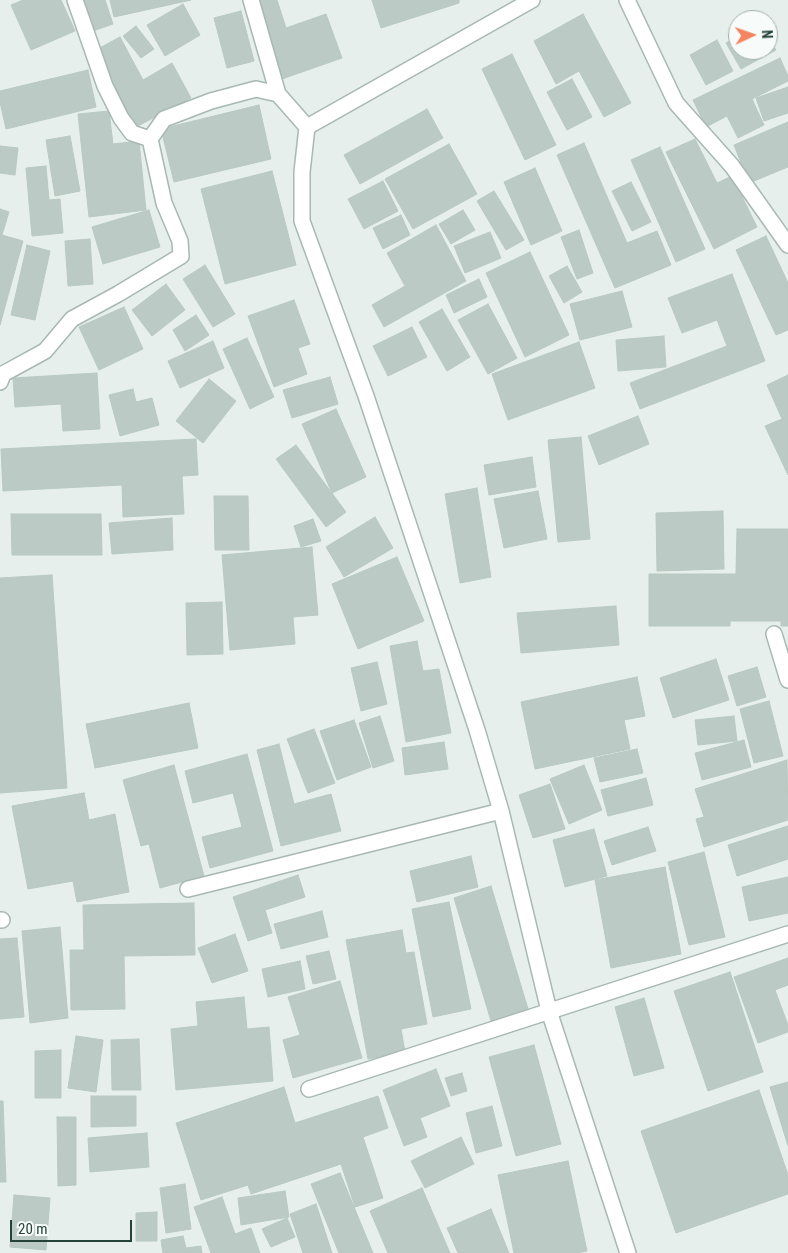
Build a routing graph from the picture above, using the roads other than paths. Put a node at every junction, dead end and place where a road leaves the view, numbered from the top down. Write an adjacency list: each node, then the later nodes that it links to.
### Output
1 (75, 0): 7 (street)
2 (252, 0): 5 (street)
3 (532, 0): 6 (street)
4 (627, 0): 8 (street)
5 (278, 94): 6 (street); 7 (street)
6 (307, 127): 12 (street)
7 (150, 140): 9 (street)
8 (788, 245)
9 (1, 377)
10 (774, 634): 11 (street)
11 (788, 680)
12 (501, 811): 13 (street); 15 (street)
13 (188, 889)
14 (788, 934): 15 (street)
15 (549, 1011): 16 (street); 17 (street)
16 (309, 1089)
17 (628, 1253)

